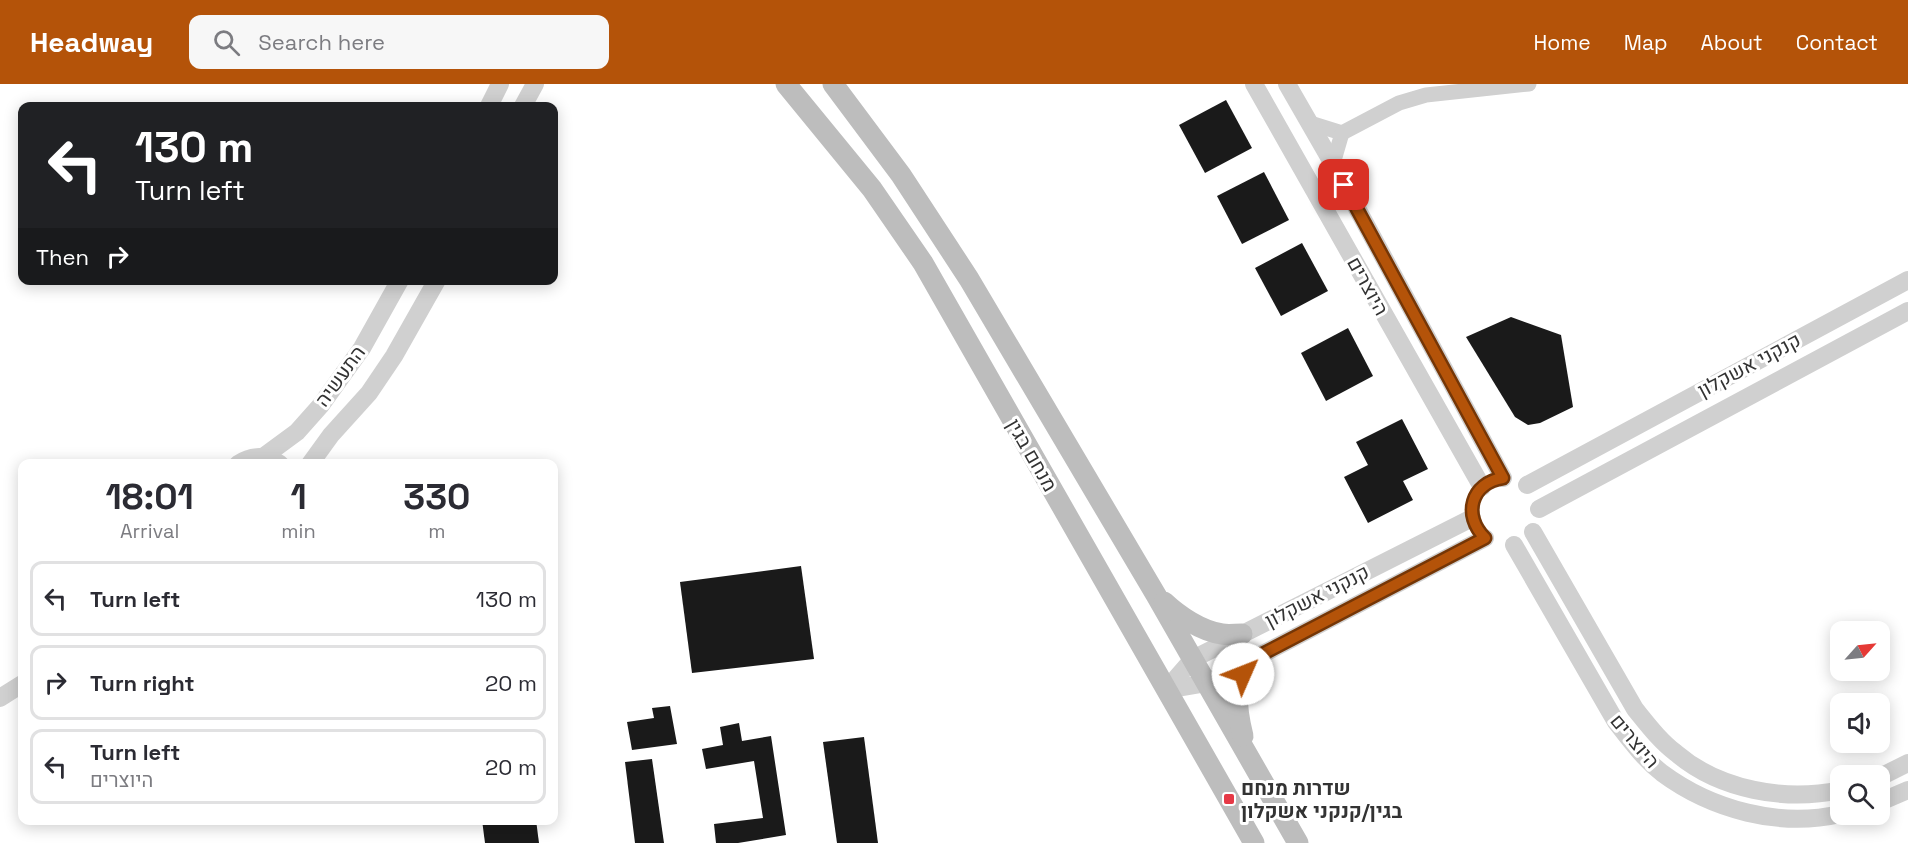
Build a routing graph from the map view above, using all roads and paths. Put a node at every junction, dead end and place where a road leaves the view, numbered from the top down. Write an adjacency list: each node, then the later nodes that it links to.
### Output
1 (500, 84): 9 (street)
2 (534, 84): 10 (street)
3 (786, 84): 34 (main road, מנחם בגין)
4 (833, 84): 28 (main road, מנחם בגין)
5 (1254, 84): 22 (street, היוצרים)
6 (1287, 84): 11 (street, היוצרים)
7 (1528, 84): 8 (street)
8 (1498, 86): 12 (street)
9 (491, 102)
10 (525, 102)
11 (1310, 123): 12 (street); 13 (street, היוצרים)
12 (1342, 133): 13 (street)
13 (1333, 164): 20 (street, היוצרים)
14 (1908, 280): 21 (street, קנקני אשקלון)
15 (397, 285): 18 (street, התעשיה)
16 (434, 285): 19 (street, התעשיה)
17 (1908, 311): 23 (street, קנקני אשקלון)
18 (272, 459)
19 (314, 459)
20 (1503, 478): 21 (street); 22 (street)
21 (1527, 485): 23 (street)
22 (1482, 488): 24 (street)
23 (1539, 508): 25 (street)
24 (1473, 518): 26 (street); 29 (street, קנקני אשקלון)
25 (1533, 532): 27 (street); 40 (street, היוצרים)
26 (1485, 538): 27 (street); 31 (street, קנקני אשקלון)
27 (1514, 545): 42 (street, היוצרים)
28 (1156, 595): 29 (main road); 30 (main road, מנחם בגין)
29 (1242, 634): 30 (street, קנקני אשקלון)
30 (1192, 659): 32 (main road, מנחם בגין); 34 (street, קנקני אשקלון)
31 (1253, 659): 32 (street, קנקני אשקלון); 37 (main road)
32 (1207, 683): 34 (street, קנקני אשקלון); 37 (main road, מנחם בגין)
33 (18, 687): 35 (street)
34 (1166, 690): 43 (main road, מנחם בגין)
35 (0, 698)
36 (1908, 763): 38 (street)
37 (1254, 765): 44 (main road, מנחם בגין)
38 (1890, 772)
39 (1908, 790): 41 (street)
40 (1830, 792)
41 (1890, 798)
42 (1830, 817)
43 (1254, 843)
44 (1298, 843)

